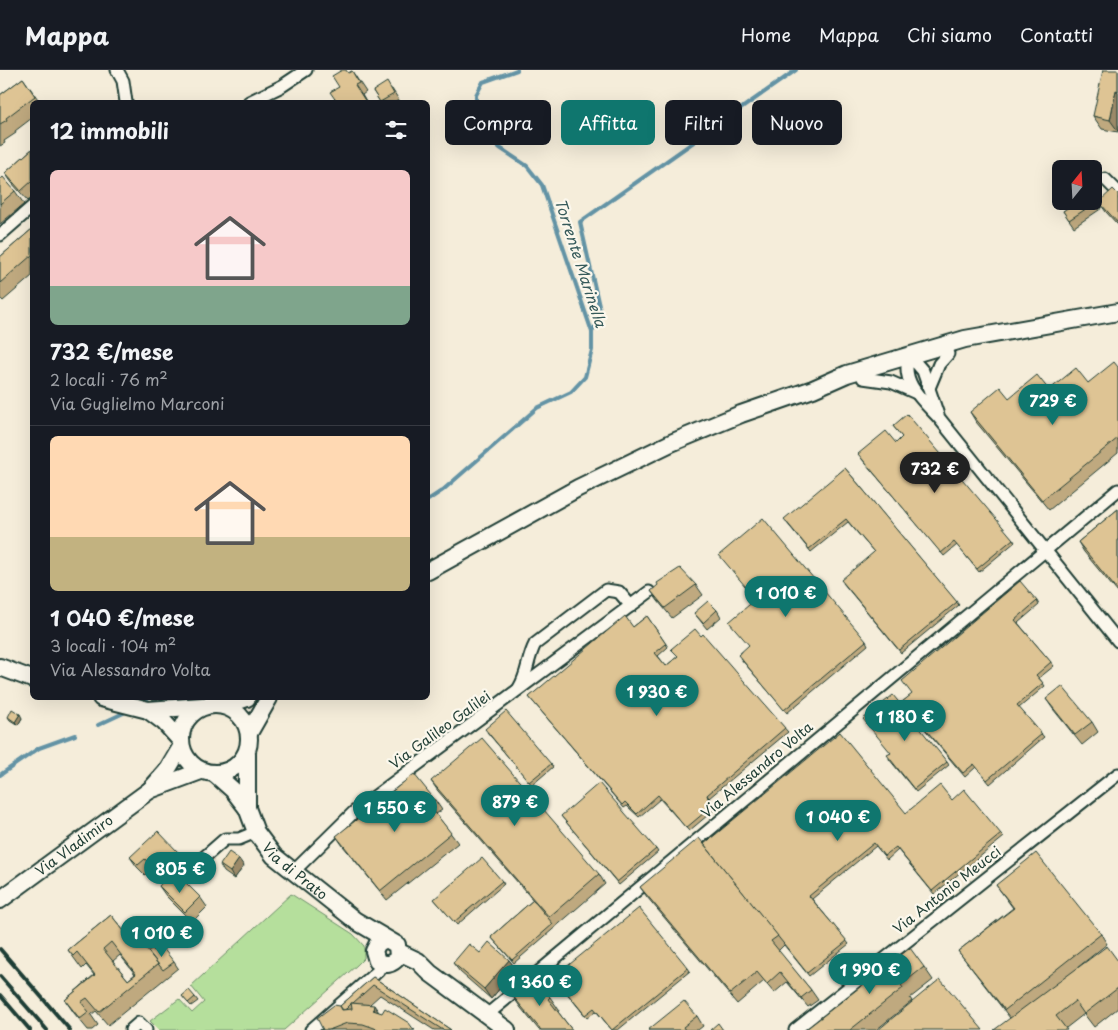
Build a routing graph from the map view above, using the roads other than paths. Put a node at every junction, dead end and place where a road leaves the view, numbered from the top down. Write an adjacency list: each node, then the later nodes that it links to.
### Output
1 (117, 70): 3 (street)
2 (306, 70): 4 (street)
3 (126, 100)
4 (253, 100)
5 (1105, 178): 6 (street)
6 (1118, 192)
7 (30, 209): 8 (street)
8 (0, 235)
9 (1118, 312): 10 (main road)
10 (1012, 332): 11 (main road); 12 (main road)
11 (948, 354): 12 (main road); 14 (street)
12 (912, 361): 13 (main road); 14 (street); 15 (main road); 16 (street)
13 (863, 378): 15 (main road); 16 (street)
14 (929, 388): 17 (street)
15 (813, 389): 20 (main road)
16 (916, 393): 17 (street)
17 (939, 418): 19 (street)
18 (1118, 490): 19 (street, Via Alessandro Volta)
19 (1045, 550): 23 (street); 47 (street, Via Alessandro Volta)
20 (430, 570)
21 (649, 592): 22 (street, Via Galileo Galilei)
22 (631, 606): 24 (street, Via Galileo Galilei); 26 (street, Via Galileo Galilei)
23 (1118, 641)
24 (530, 659): 26 (street); 28 (street, Via Galileo Galilei)
25 (0, 666): 27 (main road)
26 (547, 669): 28 (street, Via Galileo Galilei)
27 (30, 677)
28 (517, 692): 42 (street, Via Galileo Galilei)
29 (109, 700): 33 (main road)
30 (239, 700): 32 (main road)
31 (269, 700): 34 (main road)
32 (216, 706): 33 (main road); 34 (main road); 35 (main road)
33 (141, 708): 35 (main road, Via di Prato)
34 (249, 733): 36 (main road, Via di Prato)
35 (181, 744): 37 (main road, Via di Prato); 39 (main road, Via Vladimiro)
36 (246, 754): 37 (main road); 40 (main road, Via di Prato)
37 (208, 772): 39 (main road, Via Vladimiro); 40 (main road, Via di Prato)
38 (1118, 774): 52 (street, Via Antonio Meucci)
39 (150, 790): 44 (main road, Via Vladimiro)
40 (247, 808): 41 (main road, Via di Prato)
41 (256, 832): 42 (main road, Via di Prato); 43 (street)
42 (293, 872): 45 (main road, Via di Prato)
43 (185, 874)
44 (0, 900)
45 (381, 943): 46 (main road, Via di Prato); 46 (main road, Via di Prato)
46 (392, 959): 47 (main road, Via di Prato); 50 (street)
47 (488, 1014): 51 (main road, Via di Prato)
48 (131, 1030): 49 (street)
49 (146, 1030)
50 (311, 1030)
51 (507, 1030)
52 (794, 1030)

